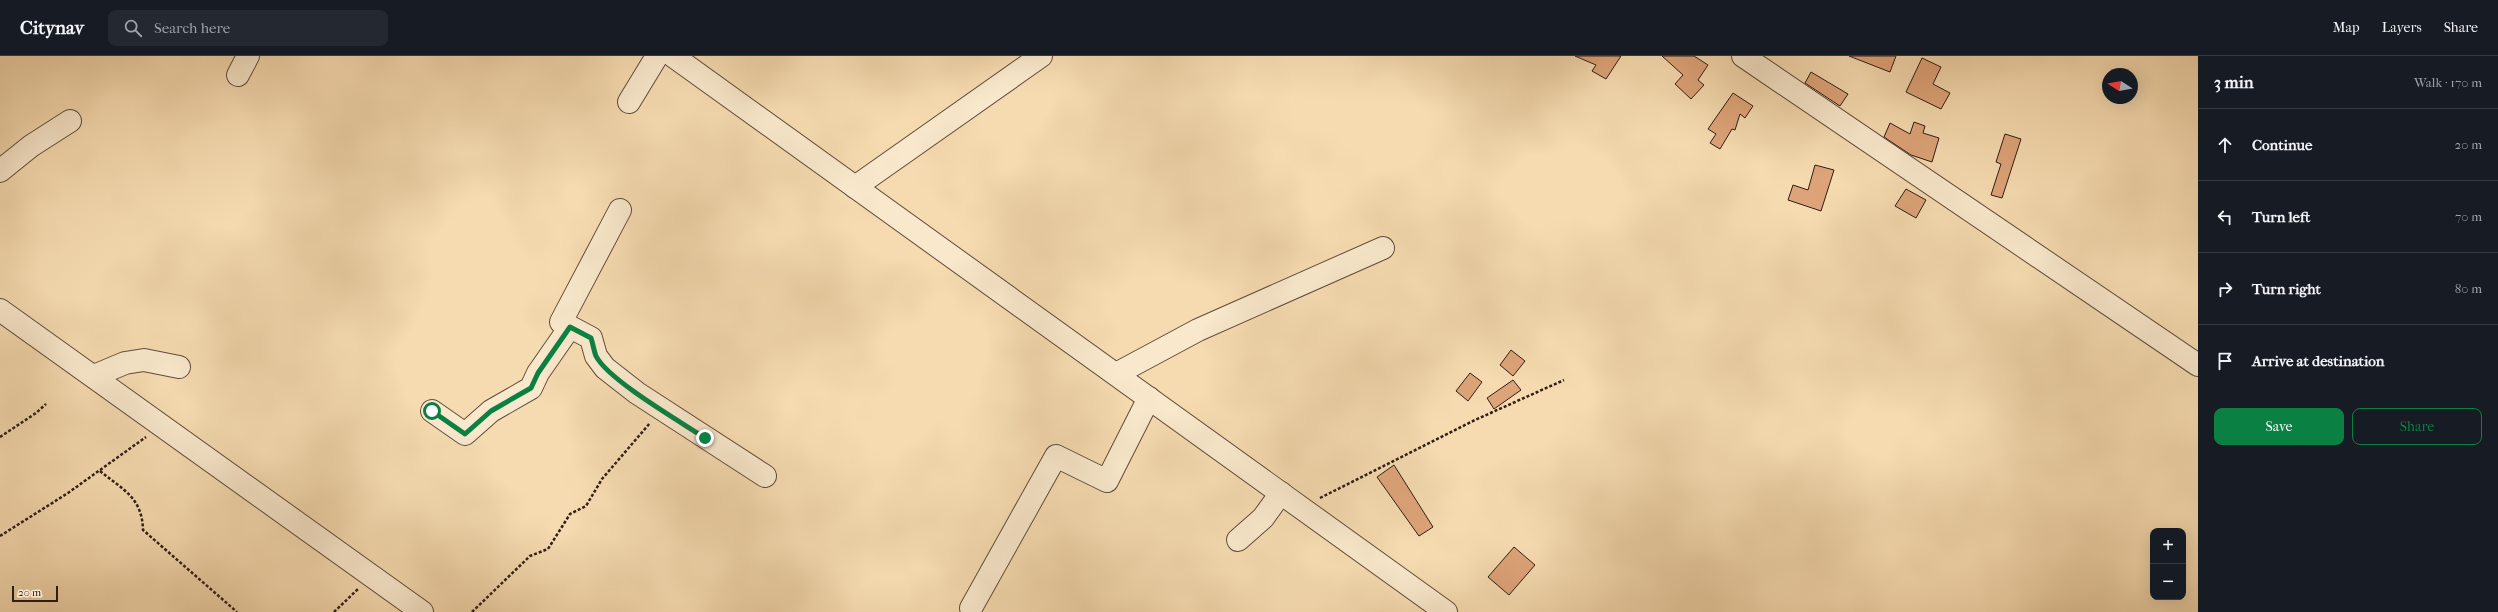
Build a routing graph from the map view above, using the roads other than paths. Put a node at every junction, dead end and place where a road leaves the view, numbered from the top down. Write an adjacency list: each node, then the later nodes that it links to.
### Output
1 (248, 56): 6 (street)
2 (657, 56): 7 (street)
3 (673, 56): 10 (street)
4 (1041, 56): 10 (street)
5 (1743, 56): 15 (street)
6 (238, 75)
7 (629, 102)
8 (70, 121): 9 (street)
9 (0, 171)
10 (855, 187): 17 (street)
11 (620, 210): 14 (street)
12 (1383, 248): 17 (street)
13 (0, 310): 18 (street)
14 (570, 327): 20 (street); 21 (street)
15 (2198, 365)
16 (179, 367): 18 (street)
17 (1116, 374): 19 (street)
18 (94, 376): 25 (street)
19 (1149, 398): 22 (street); 24 (street)
20 (432, 411)
21 (765, 476)
22 (1281, 494): 23 (street); 26 (street)
23 (1238, 540)
24 (971, 608)
25 (422, 612)
26 (1446, 612)

